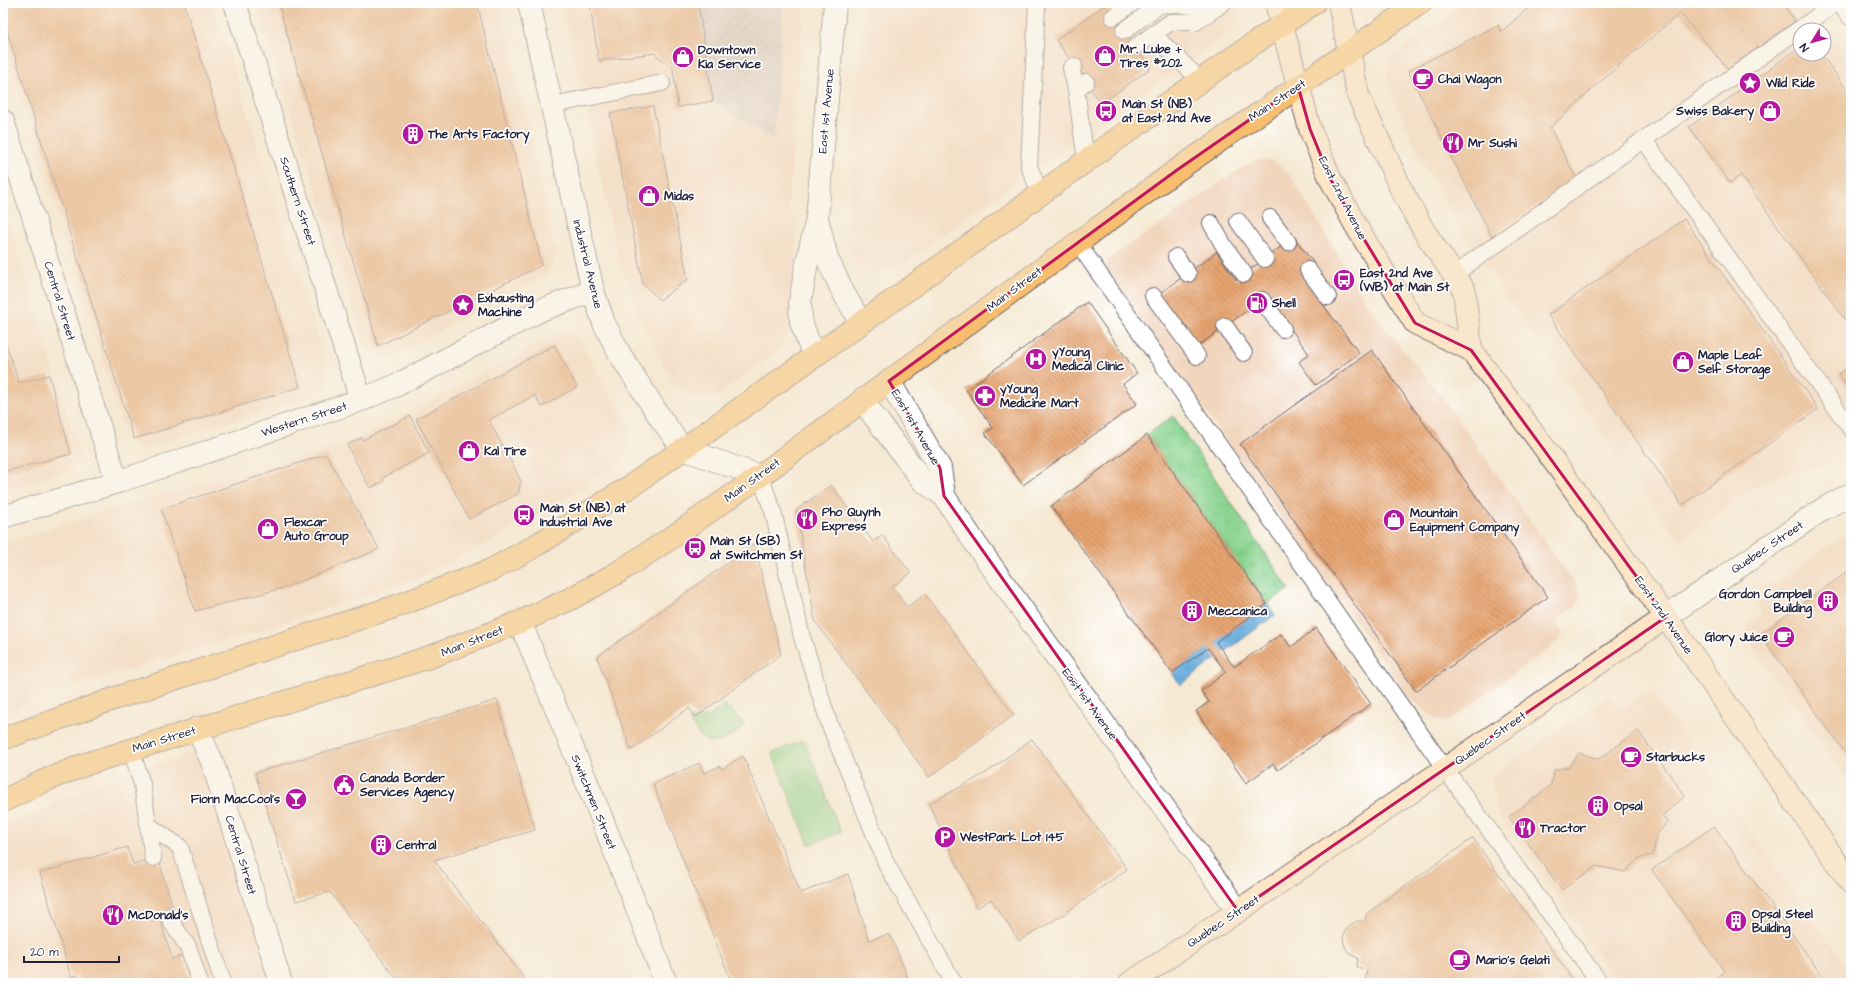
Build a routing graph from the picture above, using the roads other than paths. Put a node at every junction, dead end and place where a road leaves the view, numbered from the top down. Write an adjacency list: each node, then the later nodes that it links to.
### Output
1 (235, 3): 53 (street, Southern Street)
2 (529, 3): 24 (street, Industrial Avenue)
3 (835, 3): 30 (street, East 1st Avenue)
4 (1037, 3): 28 (lane)
5 (1133, 3): 14 (lane)
6 (1276, 3): 15 (main road, East 2nd Avenue)
7 (1314, 3): 15 (main road)
8 (1339, 3): 19 (main road)
9 (1420, 3): 19 (main road, Main Street)
10 (1836, 3): 26 (lane)
11 (1843, 3): 13 (street)
12 (1219, 5): 16 (lane); 17 (lane)
13 (1851, 14)
14 (1113, 17)
15 (1282, 24): 21 (main road); 23 (main road, East 2nd Avenue)
16 (1124, 31)
17 (1153, 34): 18 (lane); 21 (lane)
18 (1135, 47)
19 (1349, 53): 23 (main road, Main Street); 40 (main road)
20 (1074, 66): 27 (lane)
21 (1200, 80): 27 (main road)
22 (662, 83): 24 (lane)
23 (1298, 86): 33 (main road, Main Street); 48 (main road, East 2nd Avenue)
24 (552, 105): 41 (street, Industrial Avenue)
25 (3, 121): 58 (street, Central Street)
26 (1644, 140): 40 (lane); 55 (lane)
27 (1086, 161): 28 (main road)
28 (1040, 194): 45 (main road)
29 (1270, 218): 34 (lane)
30 (817, 219): 45 (street, East 1st Avenue); 51 (street, East 1st Avenue)
31 (1238, 221): 36 (lane)
32 (1211, 223): 39 (lane)
33 (1077, 242): 52 (main road, Main Street); 67 (lane)
34 (1288, 242)
35 (1176, 257): 38 (lane)
36 (1265, 259)
37 (1308, 270): 43 (lane)
38 (1188, 274)
39 (1244, 274)
40 (1453, 275): 48 (main road)
41 (593, 291): 53 (street, Western Street); 56 (street, Industrial Avenue)
42 (1153, 296): 50 (lane)
43 (1328, 297)
44 (1262, 300): 47 (lane)
45 (861, 323): 51 (main road)
46 (1226, 326): 49 (lane)
47 (1283, 329)
48 (1471, 350): 62 (main road, East 2nd Avenue)
49 (1244, 353)
50 (1197, 356)
51 (814, 357): 56 (main road)
52 (889, 381): 54 (main road, Main Street); 60 (street, East 1st Avenue)
53 (361, 400): 58 (street, Western Street)
54 (862, 400): 57 (main road, Main Street); 60 (street, East 1st Avenue)
55 (1851, 429)
56 (683, 448): 57 (street); 65 (main road)
57 (760, 476): 63 (main road, Main Street); 78 (lane)
58 (117, 482): 61 (street, Western Street)
59 (1851, 494): 62 (street, Quebec Street)
60 (944, 496): 72 (street, East 1st Avenue)
61 (3, 517)
62 (1666, 617): 67 (main road, Quebec Street); 71 (main road, East 2nd Avenue)
63 (520, 622): 64 (main road, Main Street); 77 (street, Switchmen Street)
64 (197, 728): 66 (main road, Main Street); 76 (street, Central Street)
65 (3, 739)
66 (131, 749): 68 (main road, Main Street); 69 (lane)
67 (1445, 768): 72 (main road, Quebec Street); 80 (lane)
68 (3, 801)
69 (148, 826): 70 (lane); 75 (lane)
70 (153, 858)
71 (1851, 883)
72 (1238, 911): 79 (main road, Quebec Street)
73 (169, 916): 74 (lane)
74 (200, 983)
75 (223, 983)
76 (281, 983)
77 (666, 983)
78 (954, 983)
79 (1130, 983)
80 (1600, 983)

